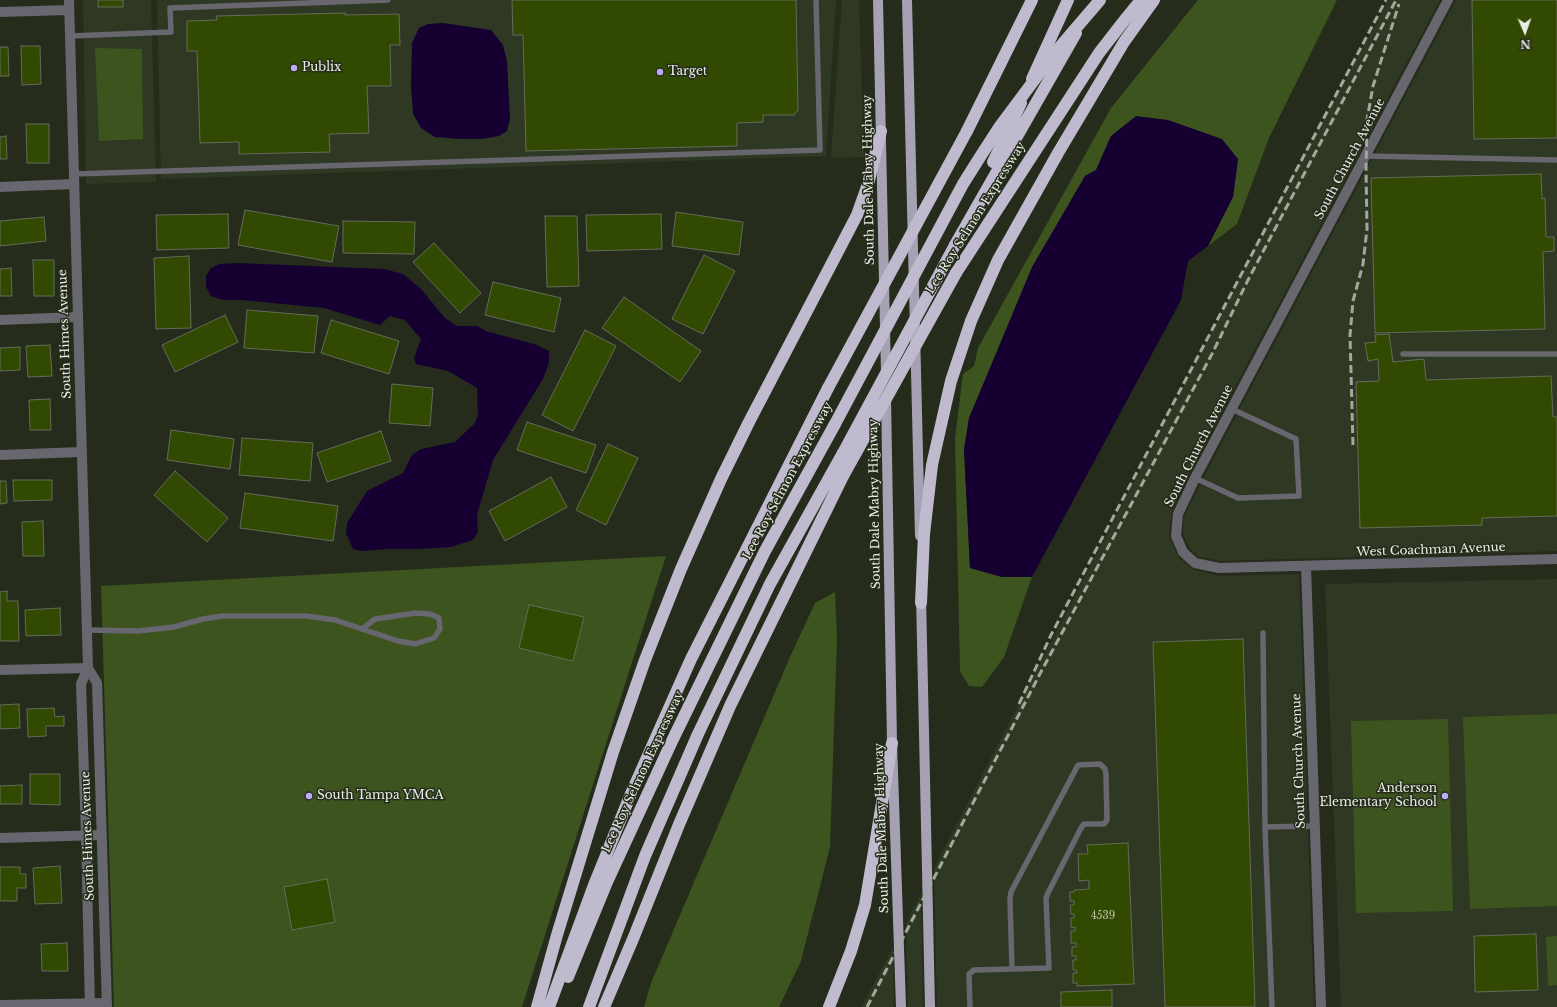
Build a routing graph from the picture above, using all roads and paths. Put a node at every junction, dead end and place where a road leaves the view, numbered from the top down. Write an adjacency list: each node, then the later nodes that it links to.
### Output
1 (388, 0): 14 (lane)
2 (816, 0): 18 (lane)
3 (878, 0): 15 (main road, South Dale Mabry Highway)
4 (907, 0): 31 (main road)
5 (1032, 0): 49 (highway, bridge)
6 (1068, 0): 20 (highway)
7 (1096, 0): 20 (highway)
8 (1100, 0): 50 (highway, Lee Roy Selmon Expressway, bridge)
9 (1141, 0): 43 (highway, Lee Roy Selmon Expressway, bridge)
10 (1154, 0): 31 (highway)
11 (1448, 0): 16 (street, South Church Avenue)
12 (69, 5): 13 (street); 14 (street, South Himes Avenue)
13 (0, 12)
14 (70, 36): 18 (street, South Himes Avenue)
15 (881, 131): 37 (main road, South Dale Mabry Highway); 48 (highway)
16 (1366, 156): 17 (lane); 25 (street, South Church Avenue)
17 (1557, 160)
18 (74, 179): 19 (street); 21 (street, South Himes Avenue)
19 (0, 187)
20 (954, 245): 51 (highway, bridge)
21 (78, 317): 22 (street); 26 (street, South Himes Avenue)
22 (0, 320)
23 (1403, 354): 24 (lane)
24 (1557, 354)
25 (1232, 409): 28 (street, South Church Avenue); 28 (lane)
26 (81, 452): 27 (street); 33 (street, South Himes Avenue)
27 (0, 455)
28 (1195, 478): 30 (street, South Church Avenue)
29 (1557, 559): 30 (street, West Coachman Avenue)
30 (1306, 566): 38 (street, South Church Avenue)
31 (921, 603): 56 (main road)
32 (362, 629): 32 (lane); 33 (lane)
33 (87, 630): 35 (street, South Himes Avenue)
34 (1263, 633): 39 (lane)
35 (88, 668): 36 (street); 40 (street, South Himes Avenue); 41 (street, South Himes Avenue)
36 (0, 670)
37 (892, 743): 54 (highway); 55 (main road, South Dale Mabry Highway)
38 (1315, 826): 39 (lane); 59 (street, South Church Avenue)
39 (1265, 827): 58 (lane)
40 (101, 835): 41 (street); 47 (street, South Himes Avenue)
41 (86, 836): 42 (street); 46 (street, South Himes Avenue)
42 (0, 838)
43 (633, 939): 52 (highway, Lee Roy Selmon Expressway); 53 (highway)
44 (1012, 969): 44 (lane); 57 (lane)
45 (0, 1005): 46 (street)
46 (90, 1005): 47 (street)
47 (106, 1005)
48 (537, 1007)
49 (549, 1007)
50 (556, 1007)
51 (589, 1007)
52 (604, 1007)
53 (611, 1007)
54 (829, 1007)
55 (901, 1007)
56 (930, 1007)
57 (970, 1007)
58 (1272, 1007)
59 (1321, 1007)

